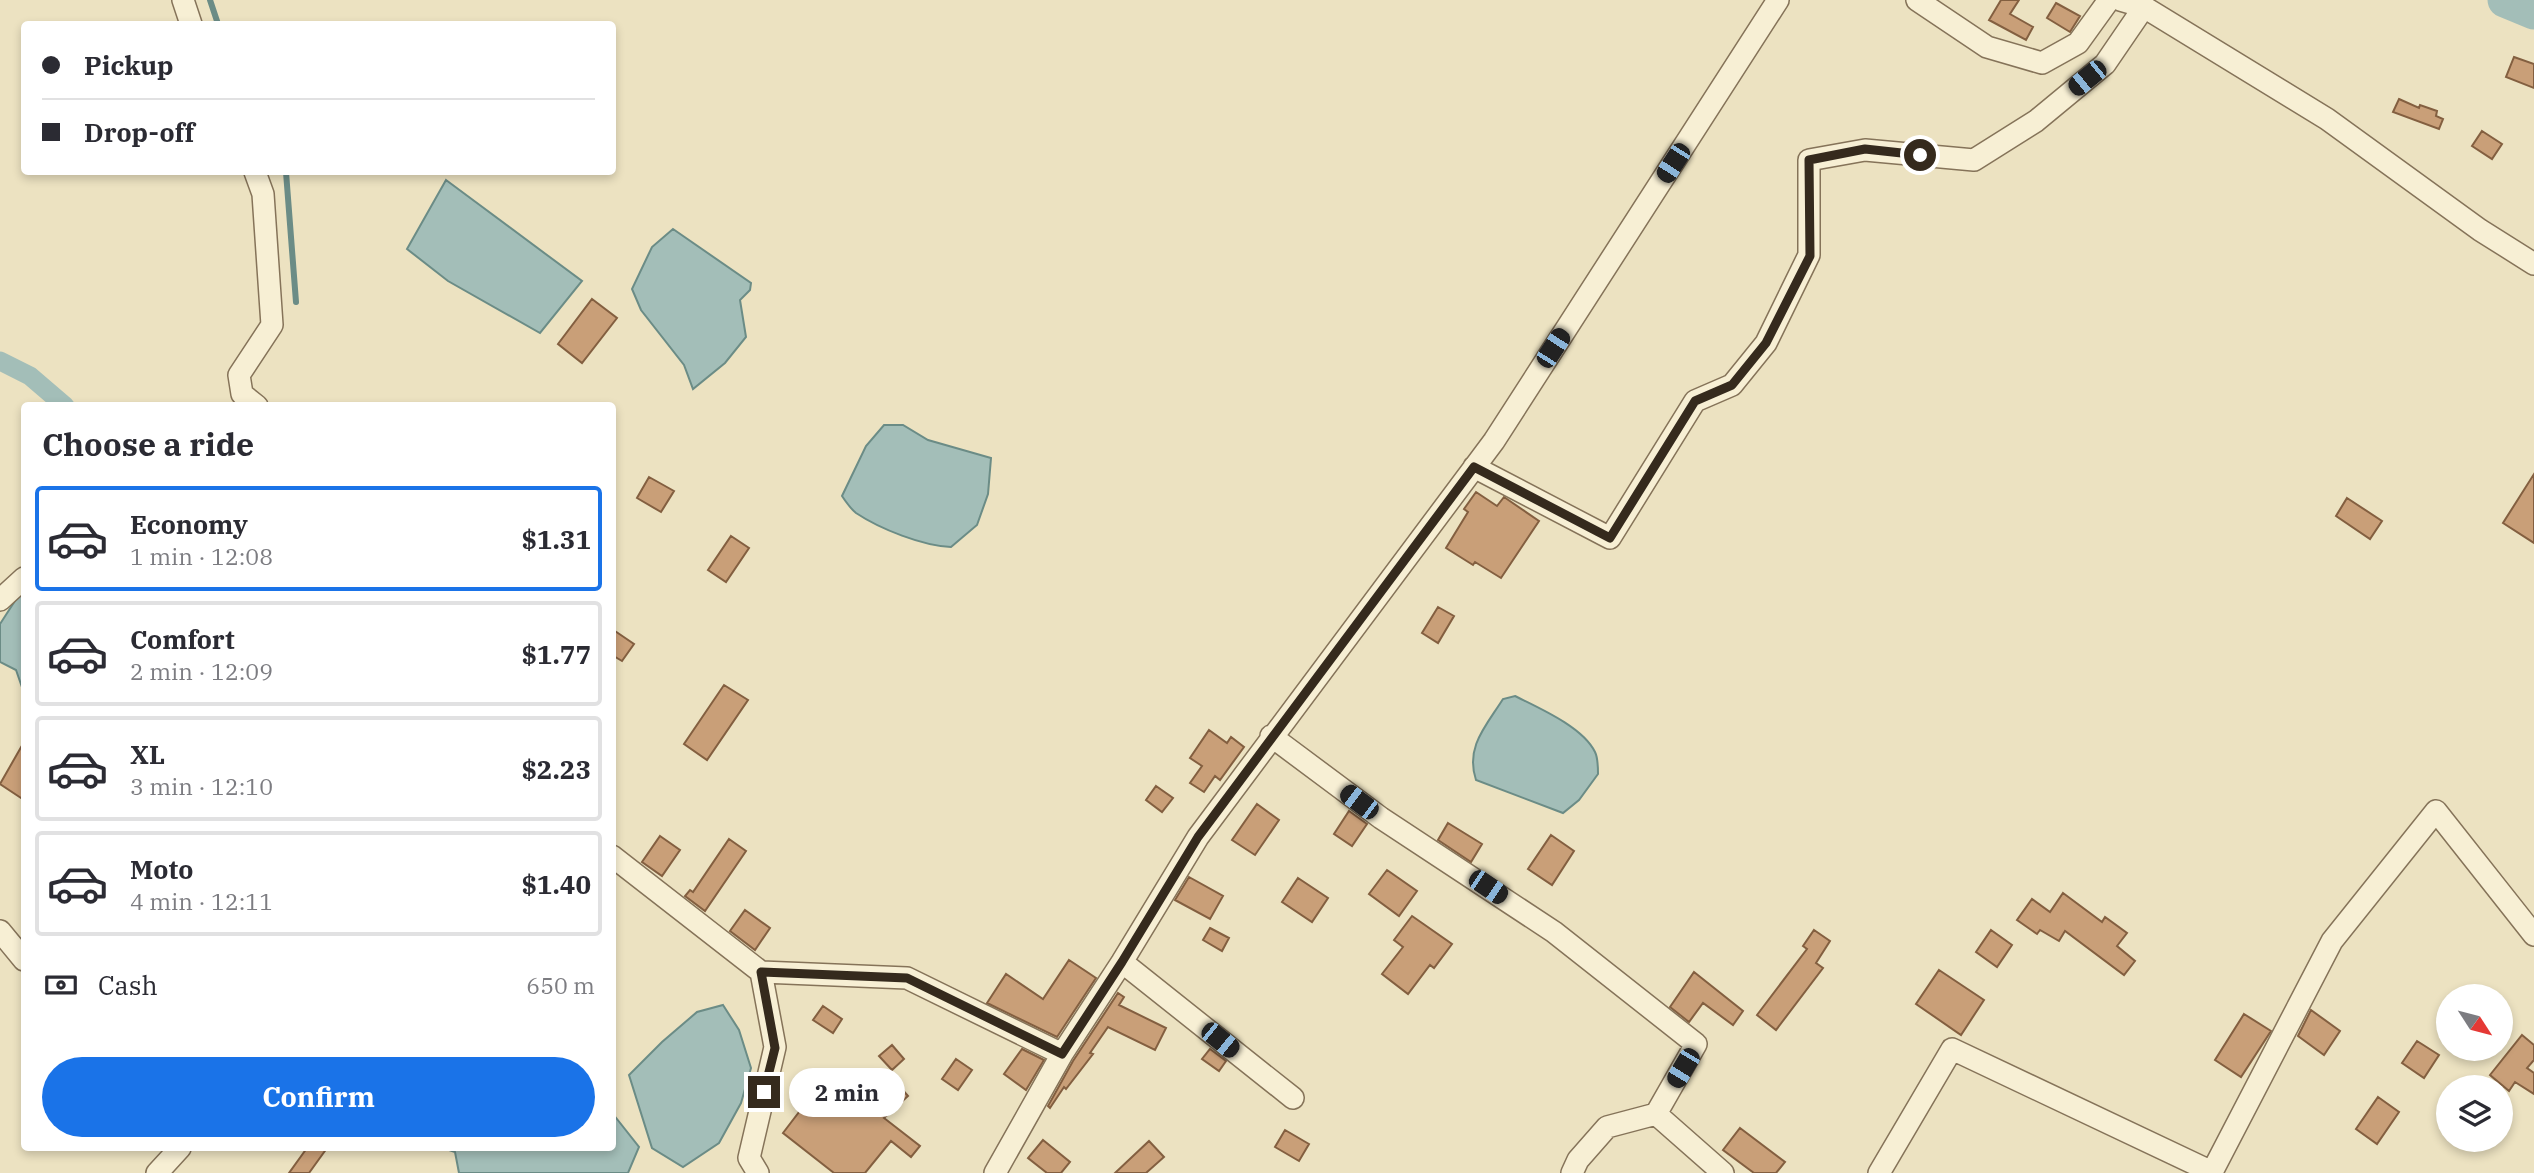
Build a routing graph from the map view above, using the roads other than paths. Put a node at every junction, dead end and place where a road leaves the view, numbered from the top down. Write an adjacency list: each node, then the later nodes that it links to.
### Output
1 (183, 0): 7 (street)
2 (1778, 0): 11 (street)
3 (1917, 0): 4 (street)
4 (2109, 0)
5 (2120, 0): 6 (street)
6 (2144, 7): 9 (street); 11 (street)
7 (190, 21)
8 (256, 175): 10 (street)
9 (2534, 264)
10 (252, 402)
11 (1474, 467): 14 (street)
12 (21, 581): 13 (street)
13 (0, 600)
14 (1271, 736): 19 (street); 23 (street)
15 (616, 859): 20 (street)
16 (0, 931): 18 (street)
17 (2534, 935): 30 (street)
18 (21, 956)
19 (1122, 962): 21 (street); 22 (street)
20 (761, 972): 21 (street); 26 (street)
21 (1062, 1054): 27 (street)
22 (1293, 1098)
23 (1656, 1114): 28 (street); 29 (street)
24 (177, 1151): 25 (street)
25 (157, 1173)
26 (758, 1173)
27 (995, 1173)
28 (1572, 1173)
29 (1723, 1173)
30 (1880, 1173)

